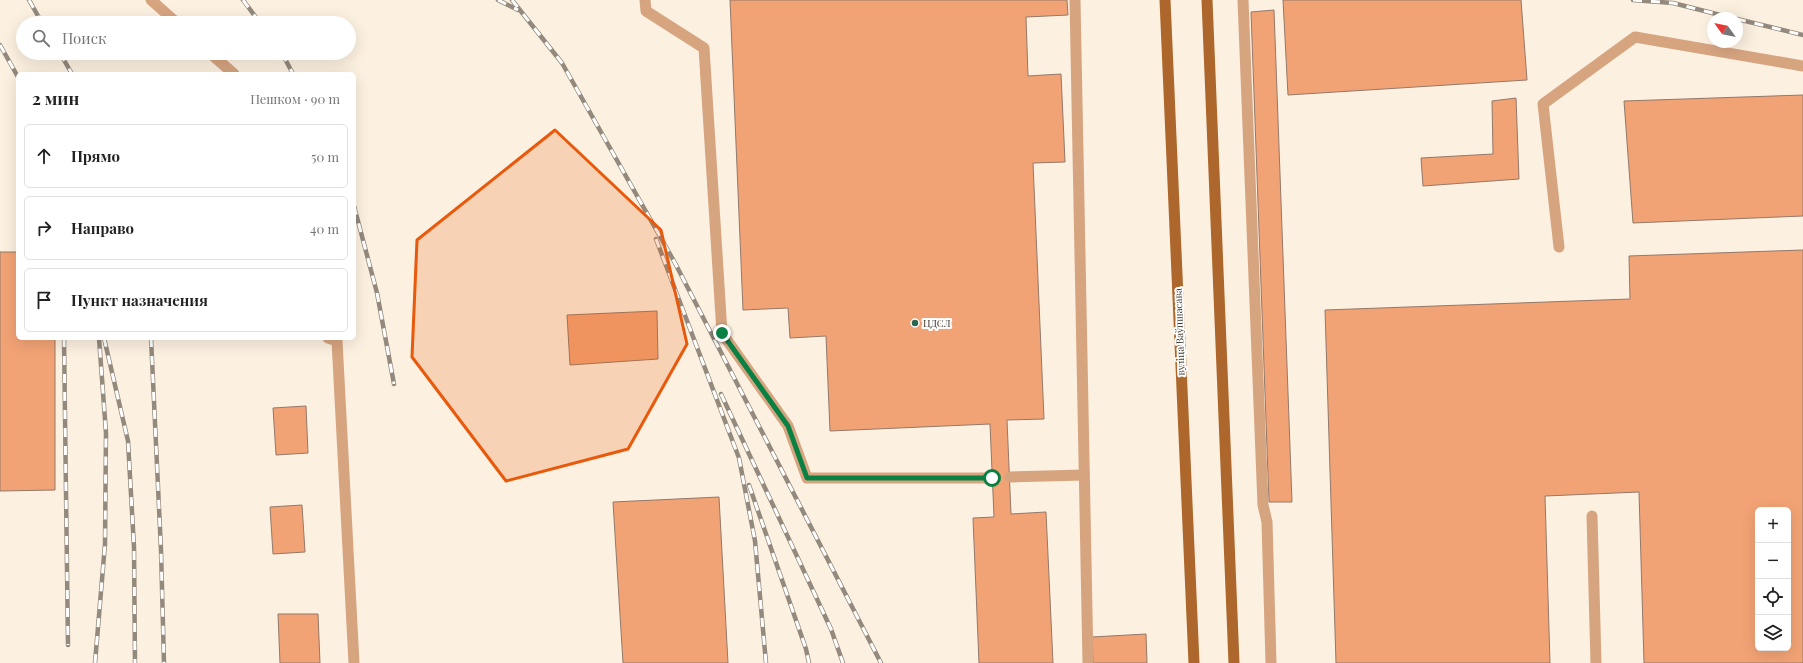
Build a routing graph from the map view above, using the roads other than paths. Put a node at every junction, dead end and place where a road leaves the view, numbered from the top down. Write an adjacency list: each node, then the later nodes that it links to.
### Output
1 (151, 0): 7 (lane)
2 (646, 0): 15 (lane)
3 (1075, 0): 13 (lane)
4 (1165, 0): 19 (main road, вуліца Ваўпшасава)
5 (1208, 0): 20 (main road)
6 (1243, 0): 21 (lane)
7 (169, 16)
8 (218, 60): 10 (lane)
9 (1803, 66): 11 (lane)
10 (232, 72)
11 (1559, 247)
12 (334, 340): 17 (lane)
13 (1084, 475): 14 (lane); 18 (lane)
14 (1010, 477)
15 (992, 478)
16 (1592, 516): 22 (lane)
17 (354, 663)
18 (1088, 663)
19 (1194, 663)
20 (1234, 663)
21 (1271, 663)
22 (1596, 663)

